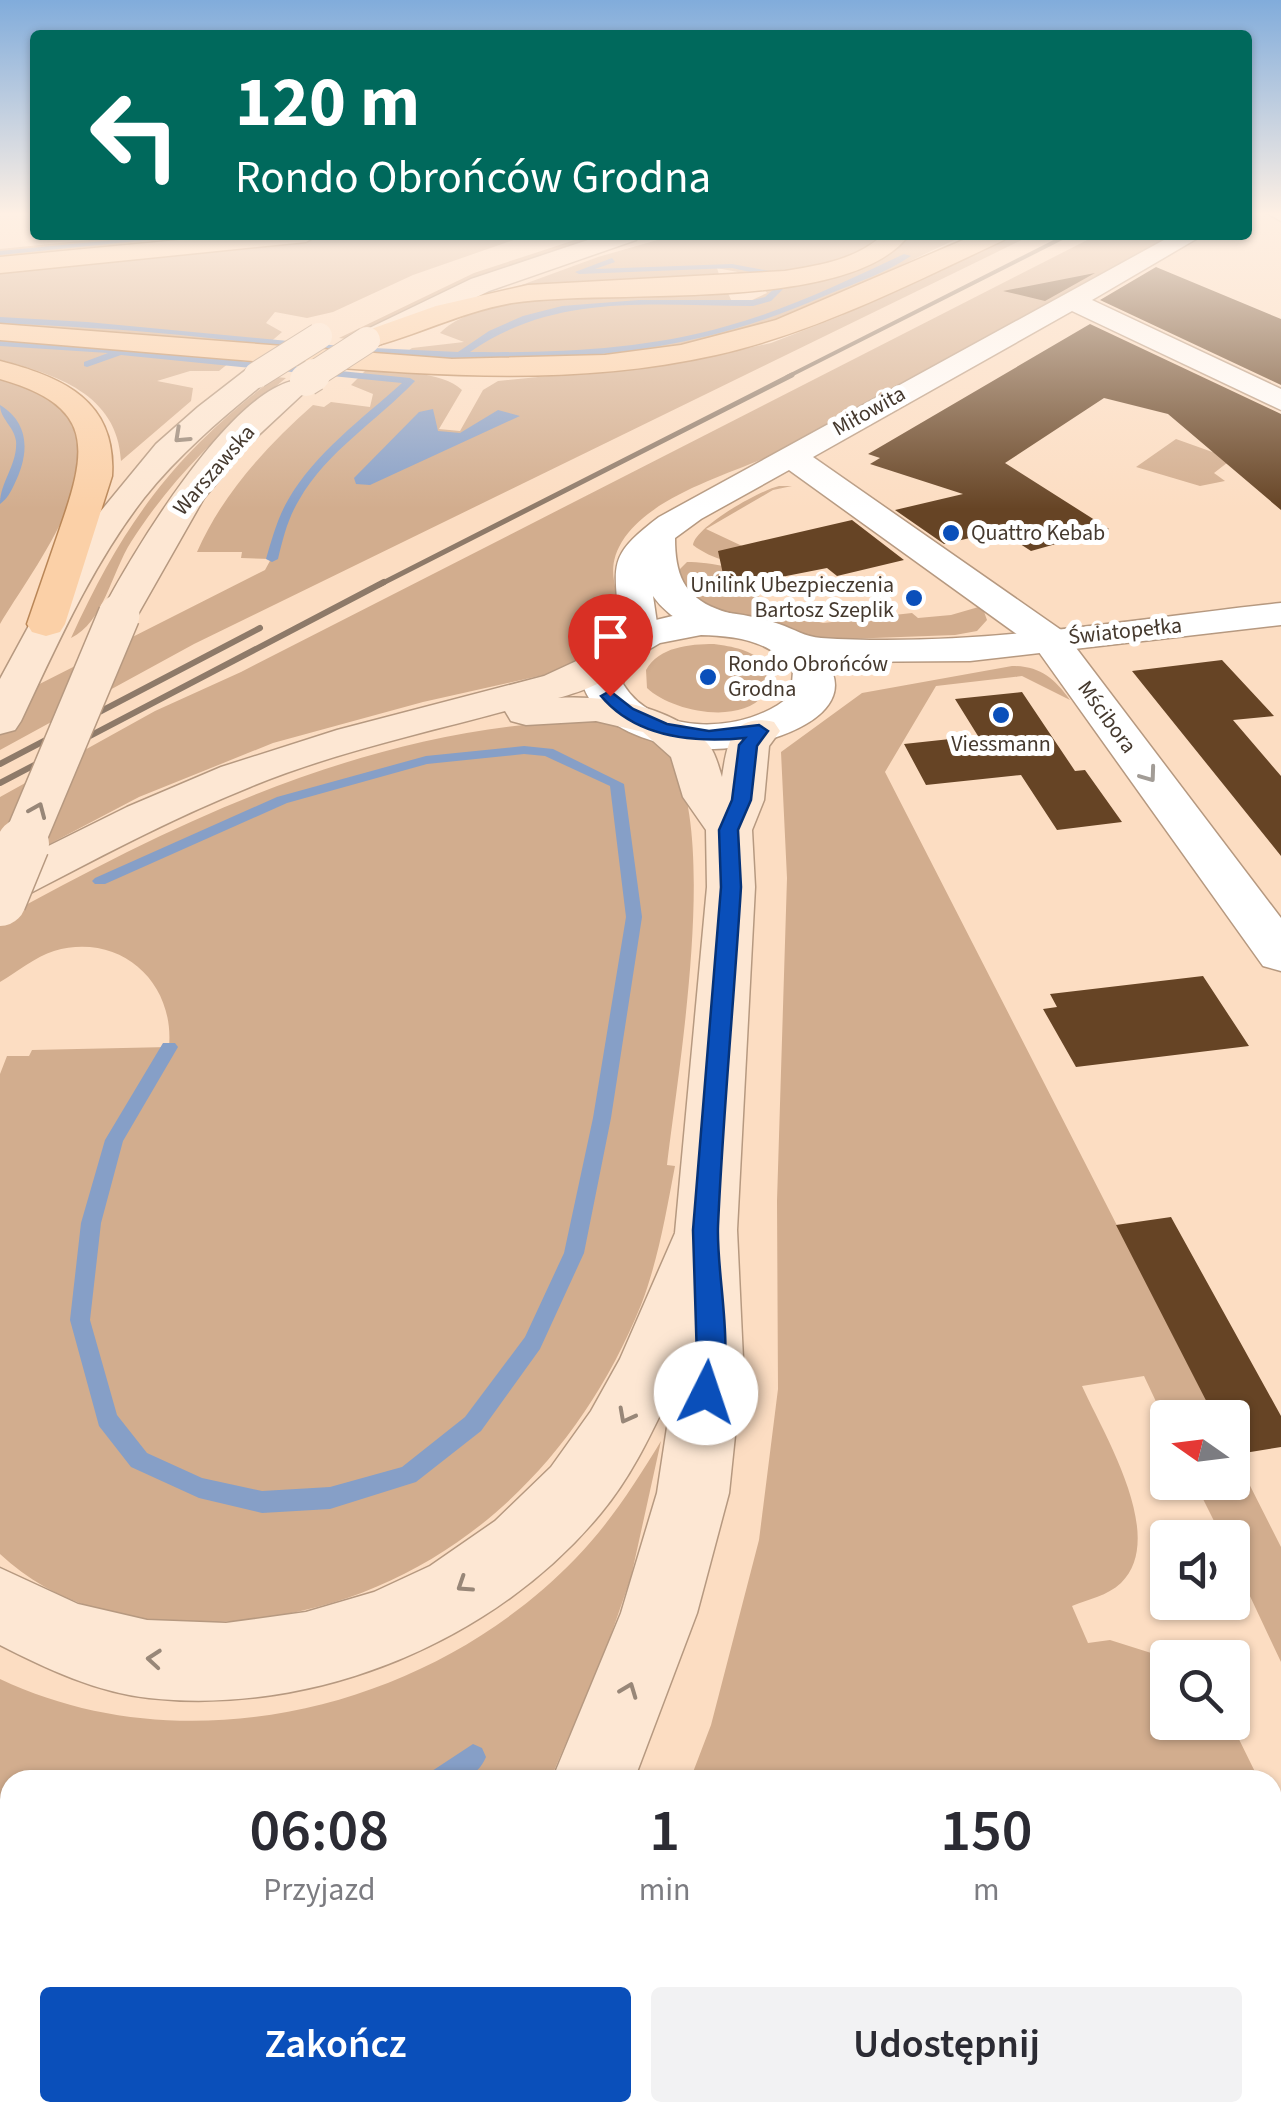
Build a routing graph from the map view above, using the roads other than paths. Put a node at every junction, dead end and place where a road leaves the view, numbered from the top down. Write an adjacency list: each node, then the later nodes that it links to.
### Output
1 (426, 311): 8 (main road, Warszawska)
2 (449, 311): 8 (main road)
3 (822, 311): 6 (main road)
4 (1052, 311): 11 (street, Miłowita)
5 (1095, 311): 10 (street)
6 (0, 332)
7 (327, 332): 15 (main road, Warszawska, one-way to 15, bridge)
8 (366, 340): 27 (main road, Warszawska, one-way to 8, bridge)
9 (0, 370): 15 (main road)
10 (1281, 400)
11 (790, 456): 12 (street, Miłowita); 16 (street, Mścibora)
12 (658, 539): 14 (street); 19 (street, Miłowita)
13 (1281, 614): 16 (street, Światopełka)
14 (726, 624): 17 (street); 19 (street)
15 (39, 640): 22 (main road, Warszawska)
16 (1050, 640): 18 (street, Światopełka); 28 (street, Mścibora, one-way to 28)
17 (790, 645): 18 (street, Światopełka); 20 (street)
18 (970, 648): 20 (street, Światopełka)
19 (617, 651): 21 (main road); 23 (street)
20 (814, 691): 24 (street)
21 (464, 713): 23 (main road); 26 (main road)
22 (0, 720)
23 (651, 725): 24 (street); 25 (main road)
24 (759, 731): 25 (main road)
25 (729, 830): 29 (main road)
26 (0, 889)
27 (0, 900)
28 (1281, 954)
29 (706, 1230): 30 (main road, one-way to 30); 31 (main road, one-way to 29)
30 (0, 1604)
31 (597, 1770)

